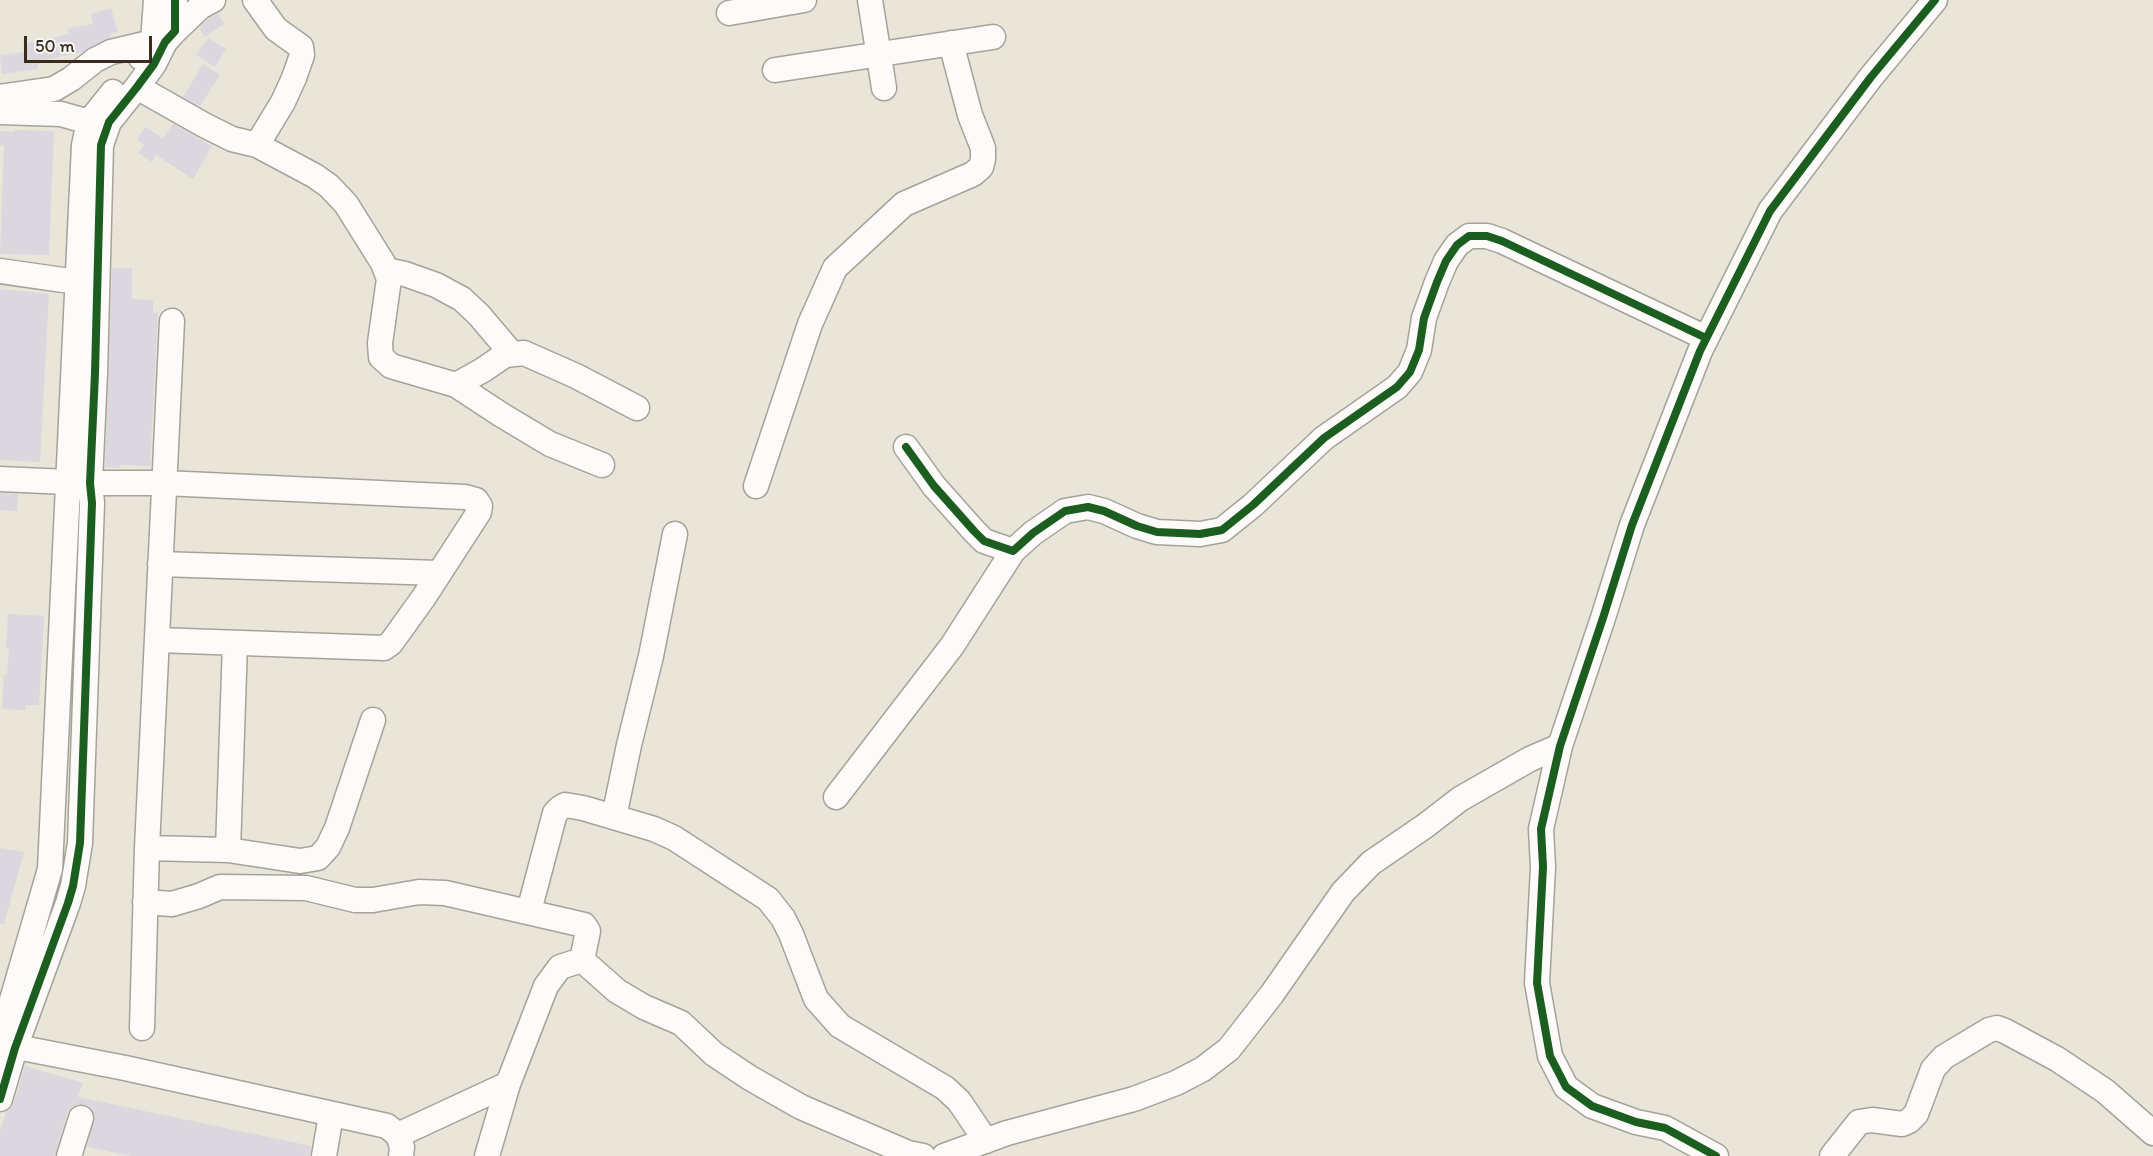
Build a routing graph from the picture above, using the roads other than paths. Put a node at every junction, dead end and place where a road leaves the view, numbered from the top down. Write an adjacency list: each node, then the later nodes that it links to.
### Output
1 (156, 0): 11 (street)
2 (175, 0): 9 (street)
3 (213, 0): 9 (street)
4 (255, 0): 19 (street)
5 (804, 0): 8 (street)
6 (870, 0): 13 (street)
7 (1935, 0): 24 (street)
8 (729, 13)
9 (175, 31): 11 (street); 15 (street)
10 (993, 37): 12 (street)
11 (153, 42): 17 (street); 18 (street)
12 (951, 43): 13 (street); 33 (street)
13 (878, 53): 14 (street); 16 (street)
14 (775, 70)
15 (137, 87): 19 (street); 31 (street)
16 (884, 88)
17 (0, 99): 18 (street)
18 (89, 122): 22 (street)
19 (256, 146): 20 (street)
20 (386, 270): 25 (street); 26 (street)
21 (0, 271): 22 (street)
22 (77, 282): 31 (street)
23 (172, 321): 32 (street)
24 (1706, 338): 35 (street); 41 (street)
25 (512, 354): 26 (street); 27 (street)
26 (456, 385): 29 (street)
27 (638, 408)
28 (906, 447): 35 (street)
29 (602, 465)
30 (0, 479): 31 (street)
31 (79, 482): 32 (street); 50 (street)
32 (164, 483): 36 (street); 37 (street)
33 (756, 486)
34 (675, 534): 43 (street)
35 (1013, 551): 42 (street)
36 (160, 564): 37 (street); 38 (street)
37 (439, 573): 39 (street)
38 (157, 640): 39 (street); 44 (street)
39 (235, 643): 45 (street)
40 (373, 720): 45 (street)
41 (1560, 746): 56 (street); 63 (street)
42 (836, 797)
43 (614, 817): 47 (street); 56 (street)
44 (147, 849): 45 (street); 46 (street)
45 (228, 850)
46 (145, 902): 47 (street); 49 (street)
47 (529, 911): 48 (street)
48 (582, 960): 51 (street); 62 (street)
49 (142, 1028)
50 (5, 1044): 52 (street); 53 (street)
51 (508, 1084): 57 (street); 61 (street)
52 (0, 1099)
53 (331, 1115): 57 (street); 60 (street)
54 (81, 1118): 58 (street)
55 (2153, 1133): 64 (street)
56 (986, 1141): 59 (street)
57 (400, 1145)
58 (74, 1155)
59 (948, 1155)
60 (324, 1156)
61 (487, 1156)
62 (923, 1156)
63 (1716, 1156)
64 (1832, 1156)

